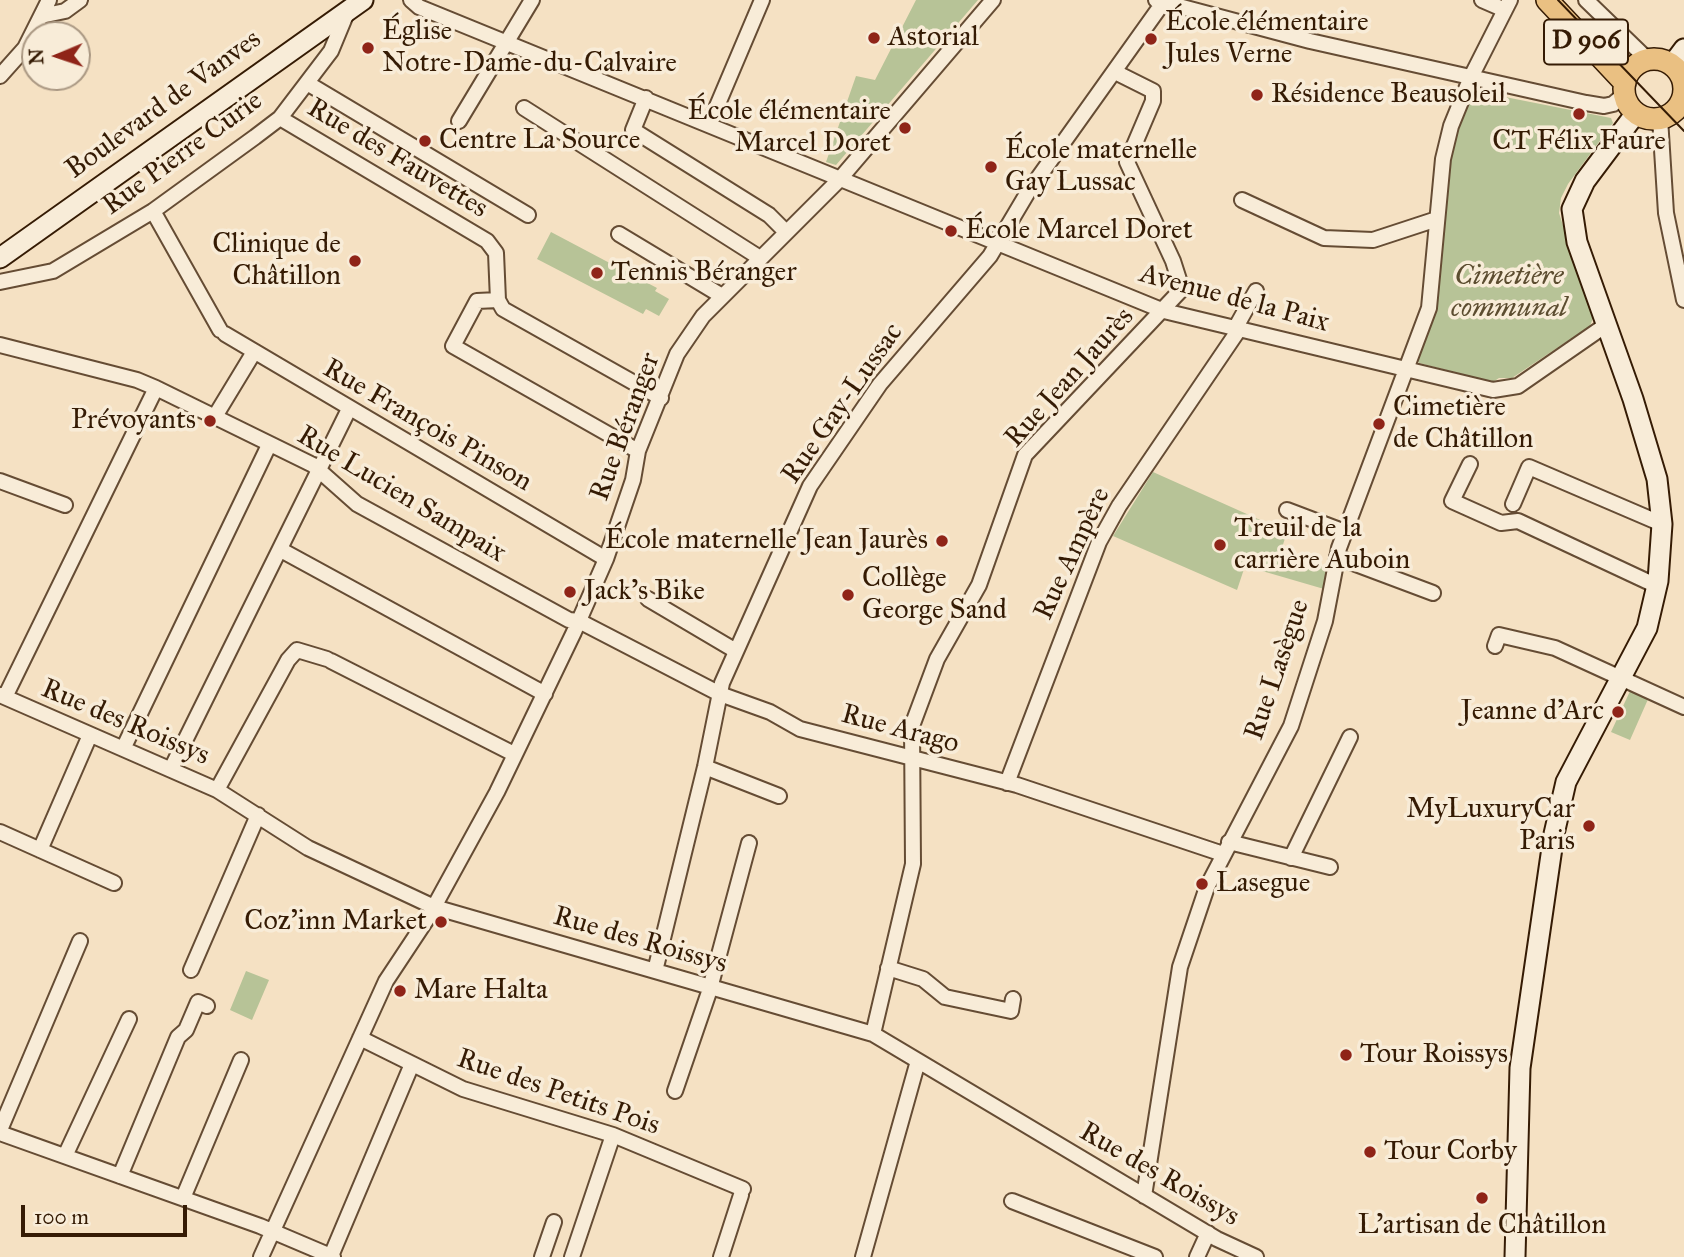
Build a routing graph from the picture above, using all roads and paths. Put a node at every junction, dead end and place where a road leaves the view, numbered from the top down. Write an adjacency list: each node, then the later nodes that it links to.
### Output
1 (49, 0): 13 (street)
2 (80, 0): 13 (street)
3 (532, 0): 14 (street)
4 (762, 0): 28 (street)
5 (993, 0): 29 (street, Rue Béranger)
6 (1482, 0): 12 (street)
7 (1548, 0): 21 (main road, D 906)
8 (1586, 0): 16 (street)
9 (1161, 1): 17 (street, Rue Gay-Lussac); 19 (street)
10 (416, 2): 14 (street, Avenue de la Paix)
11 (355, 5): 20 (street, Rue Pierre Curie); 37 (main road, Boulevard de Vanves)
12 (1508, 5): 19 (street, Rue Lasègue)
13 (41, 16): 18 (street)
14 (506, 41): 22 (street, Avenue de la Paix); 27 (street)
15 (1678, 57): 16 (main road); 23 (main road)
16 (1648, 60): 21 (main road)
17 (1115, 72): 36 (street, Rue Gay-Lussac); 44 (street, Rue Jean Jaurès)
18 (0, 76)
19 (1471, 77): 21 (street); 33 (street, Rue Lasègue)
20 (307, 83): 26 (street, Rue Pierre Curie); 32 (street)
21 (1625, 89): 25 (main road)
22 (646, 98): 28 (street, Avenue de la Paix); 34 (street)
23 (1678, 104): 25 (main road); 43 (street)
24 (524, 108): 38 (street)
25 (1636, 113): 45 (main road)
26 (280, 118): 31 (street, Rue Pierre Curie); 42 (street, Rue des Fauvettes)
27 (459, 121)
28 (709, 125): 29 (street, Avenue de la Paix)
29 (839, 180): 34 (street, Rue Béranger); 36 (street, Avenue de la Paix)
30 (1242, 200): 33 (street)
31 (153, 211): 39 (street, Rue Pierre Curie); 48 (street, Rue François Pinson)
32 (528, 215)
33 (1437, 219): 49 (street, Rue Lasègue)
34 (786, 232): 38 (street, Rue Béranger)
35 (619, 234): 41 (street)
36 (997, 244): 44 (street, Avenue de la Paix); 72 (street, Rue Gay-Lussac)
37 (0, 258)
38 (760, 258): 41 (street, Rue Béranger)
39 (0, 282)
40 (1256, 291): 46 (street, Rue Ampère)
41 (722, 296): 51 (street, Rue Béranger)
42 (498, 300): 51 (street); 55 (street)
43 (1684, 300)
44 (1164, 311): 46 (street, Avenue de la Paix); 82 (street, Rue Jean Jaurès)
45 (1606, 326): 49 (street, Avenue de la Paix); 62 (main road)
46 (1238, 328): 49 (street, Avenue de la Paix); 85 (street, Rue Ampère)
47 (0, 345): 50 (street, Rue Lucien Sampaix)
48 (254, 352): 52 (street, Rue François Pinson); 53 (street)
49 (1405, 370): 63 (street, Rue Lasègue)
50 (156, 388): 53 (street, Rue Lucien Sampaix); 76 (street)
51 (661, 398): 55 (street, Rue Béranger)
52 (349, 409): 57 (street); 66 (street, Rue François Pinson)
53 (214, 418): 54 (street, Rue Lucien Sampaix)
54 (269, 446): 57 (street, Rue Lucien Sampaix); 80 (street)
55 (638, 450): 66 (street, Rue Béranger)
56 (1470, 464): 67 (street)
57 (321, 472): 64 (street); 70 (street, Rue Lucien Sampaix)
58 (0, 481): 60 (street)
59 (1513, 504): 62 (street)
60 (65, 505)
61 (1287, 510): 63 (street)
62 (1662, 524): 67 (main road)
63 (1345, 532): 65 (street, Rue Lasègue)
64 (281, 550): 74 (street); 84 (street)
65 (1337, 557): 68 (street); 91 (street, Rue Lasègue)
66 (606, 559): 70 (street, Rue Béranger)
67 (1657, 586): 73 (main road)
68 (1433, 593)
69 (648, 598): 72 (street)
70 (579, 621): 74 (street, Rue Béranger); 75 (street, Rue Arago)
71 (1495, 646): 73 (street)
72 (736, 651): 75 (street, Rue Gay-Lussac)
73 (1622, 679): 77 (street); 130 (main road)
74 (545, 694): 81 (street, Rue Béranger)
75 (720, 694): 82 (street, Rue Arago); 83 (street, Rue Gay-Lussac)
76 (2, 696): 78 (street, Rue des Roissys)
77 (1684, 706)
78 (90, 735): 80 (street, Rue des Roissys); 92 (street)
79 (1350, 737): 93 (street)
80 (122, 749): 84 (street, Rue des Roissys)
81 (514, 754): 86 (street); 96 (street, Rue Béranger)
82 (912, 759): 85 (street, Rue Arago); 98 (street, Rue Jean Jaurès)
83 (705, 767): 87 (street); 100 (street, Rue Gay-Lussac)
84 (171, 769): 86 (street, Rue des Roissys)
85 (1007, 783): 91 (street, Rue Arago)
86 (217, 790): 88 (street, Rue des Roissys)
87 (779, 796)
88 (258, 815): 96 (street, Rue des Roissys); 99 (street)
89 (0, 832): 92 (street)
90 (749, 843): 101 (street)
91 (1226, 848): 93 (street, Rue Arago); 115 (street, Rue Lasègue)
92 (40, 850): 95 (street)
93 (1291, 858): 94 (street, Rue Arago)
94 (1331, 867)
95 (114, 883)
96 (434, 907): 100 (street, Rue des Roissys); 106 (street, Rue Béranger)
97 (80, 941): 111 (street)
98 (888, 968): 102 (street); 105 (street, Rue Jean Jaurès)
99 (191, 970)
100 (655, 971): 101 (street, Rue des Roissys)
101 (710, 986): 105 (street, Rue des Roissys); 110 (street)
102 (1013, 999)
103 (207, 1006): 114 (street)
104 (129, 1019): 113 (street)
105 (873, 1034): 108 (street, Rue des Roissys)
106 (360, 1038): 109 (street, Rue des Petits Pois); 119 (street, Rue Béranger)
107 (241, 1060): 116 (street)
108 (918, 1061): 115 (street, Rue des Roissys); 126 (street)
109 (412, 1064): 112 (street, Rue des Petits Pois); 121 (street)
110 (675, 1091)
111 (0, 1131): 113 (street)
112 (613, 1135): 124 (street); 125 (street, Rue des Petits Pois)
113 (65, 1156): 114 (street)
114 (120, 1176): 116 (street)
115 (1144, 1196): 120 (street, Rue des Roissys)
116 (183, 1198): 119 (street)
117 (1012, 1201): 127 (street)
118 (554, 1222): 123 (street)
119 (272, 1231): 121 (street); 122 (street, Rue Béranger)
120 (1208, 1233): 128 (street); 129 (street, Rue des Roissys)
121 (332, 1256)
122 (261, 1257)
123 (542, 1257)
124 (572, 1257)
125 (721, 1257)
126 (863, 1257)
127 (1155, 1257)
128 (1197, 1257)
129 (1256, 1257)
130 (1515, 1257)

